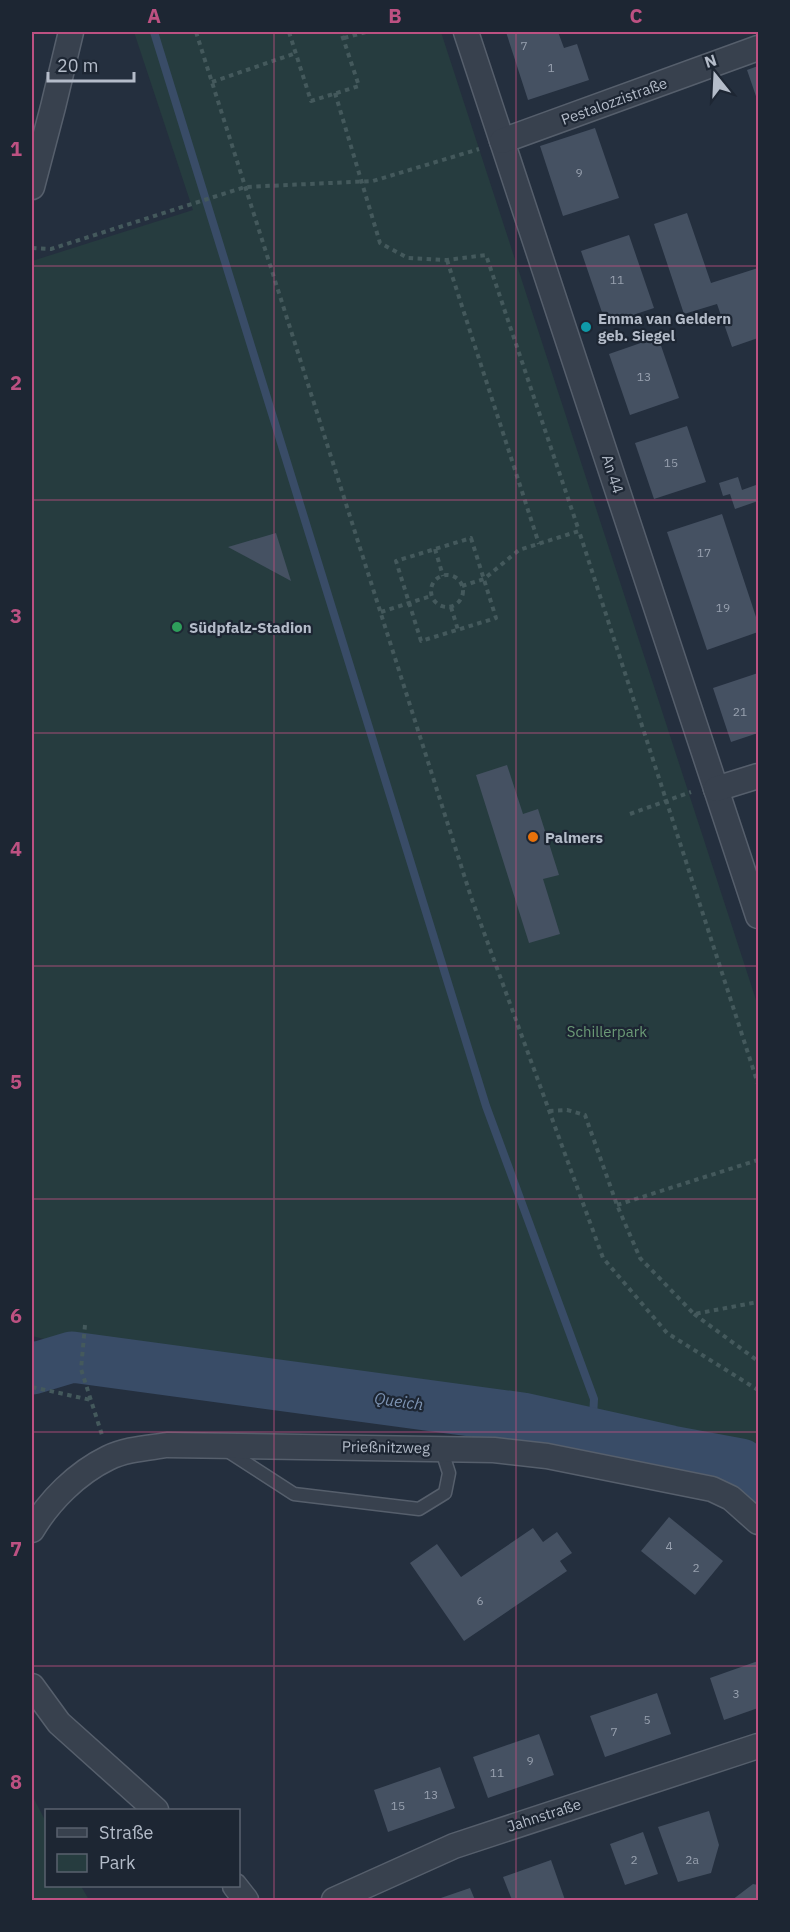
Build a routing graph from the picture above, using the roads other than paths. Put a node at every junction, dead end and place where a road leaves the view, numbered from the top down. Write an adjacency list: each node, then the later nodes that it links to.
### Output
1 (71, 32): 5 (street)
2 (466, 32): 4 (street, An 44)
3 (759, 48): 4 (street, Pestalozzistraße)
4 (502, 141): 7 (street, An 44)
5 (32, 187)
6 (759, 776): 7 (street)
7 (715, 786): 8 (street, An 44)
8 (759, 916)
9 (219, 1446): 10 (street, Prießnitzweg); 10 (lane); 12 (street, Prießnitzweg)
10 (441, 1448): 11 (street, Prießnitzweg)
11 (759, 1522)
12 (32, 1530)
13 (32, 1686): 15 (street)
14 (759, 1746): 18 (street, Jahnstraße)
15 (155, 1809)
16 (236, 1887): 17 (street)
17 (246, 1900)
18 (334, 1900)

